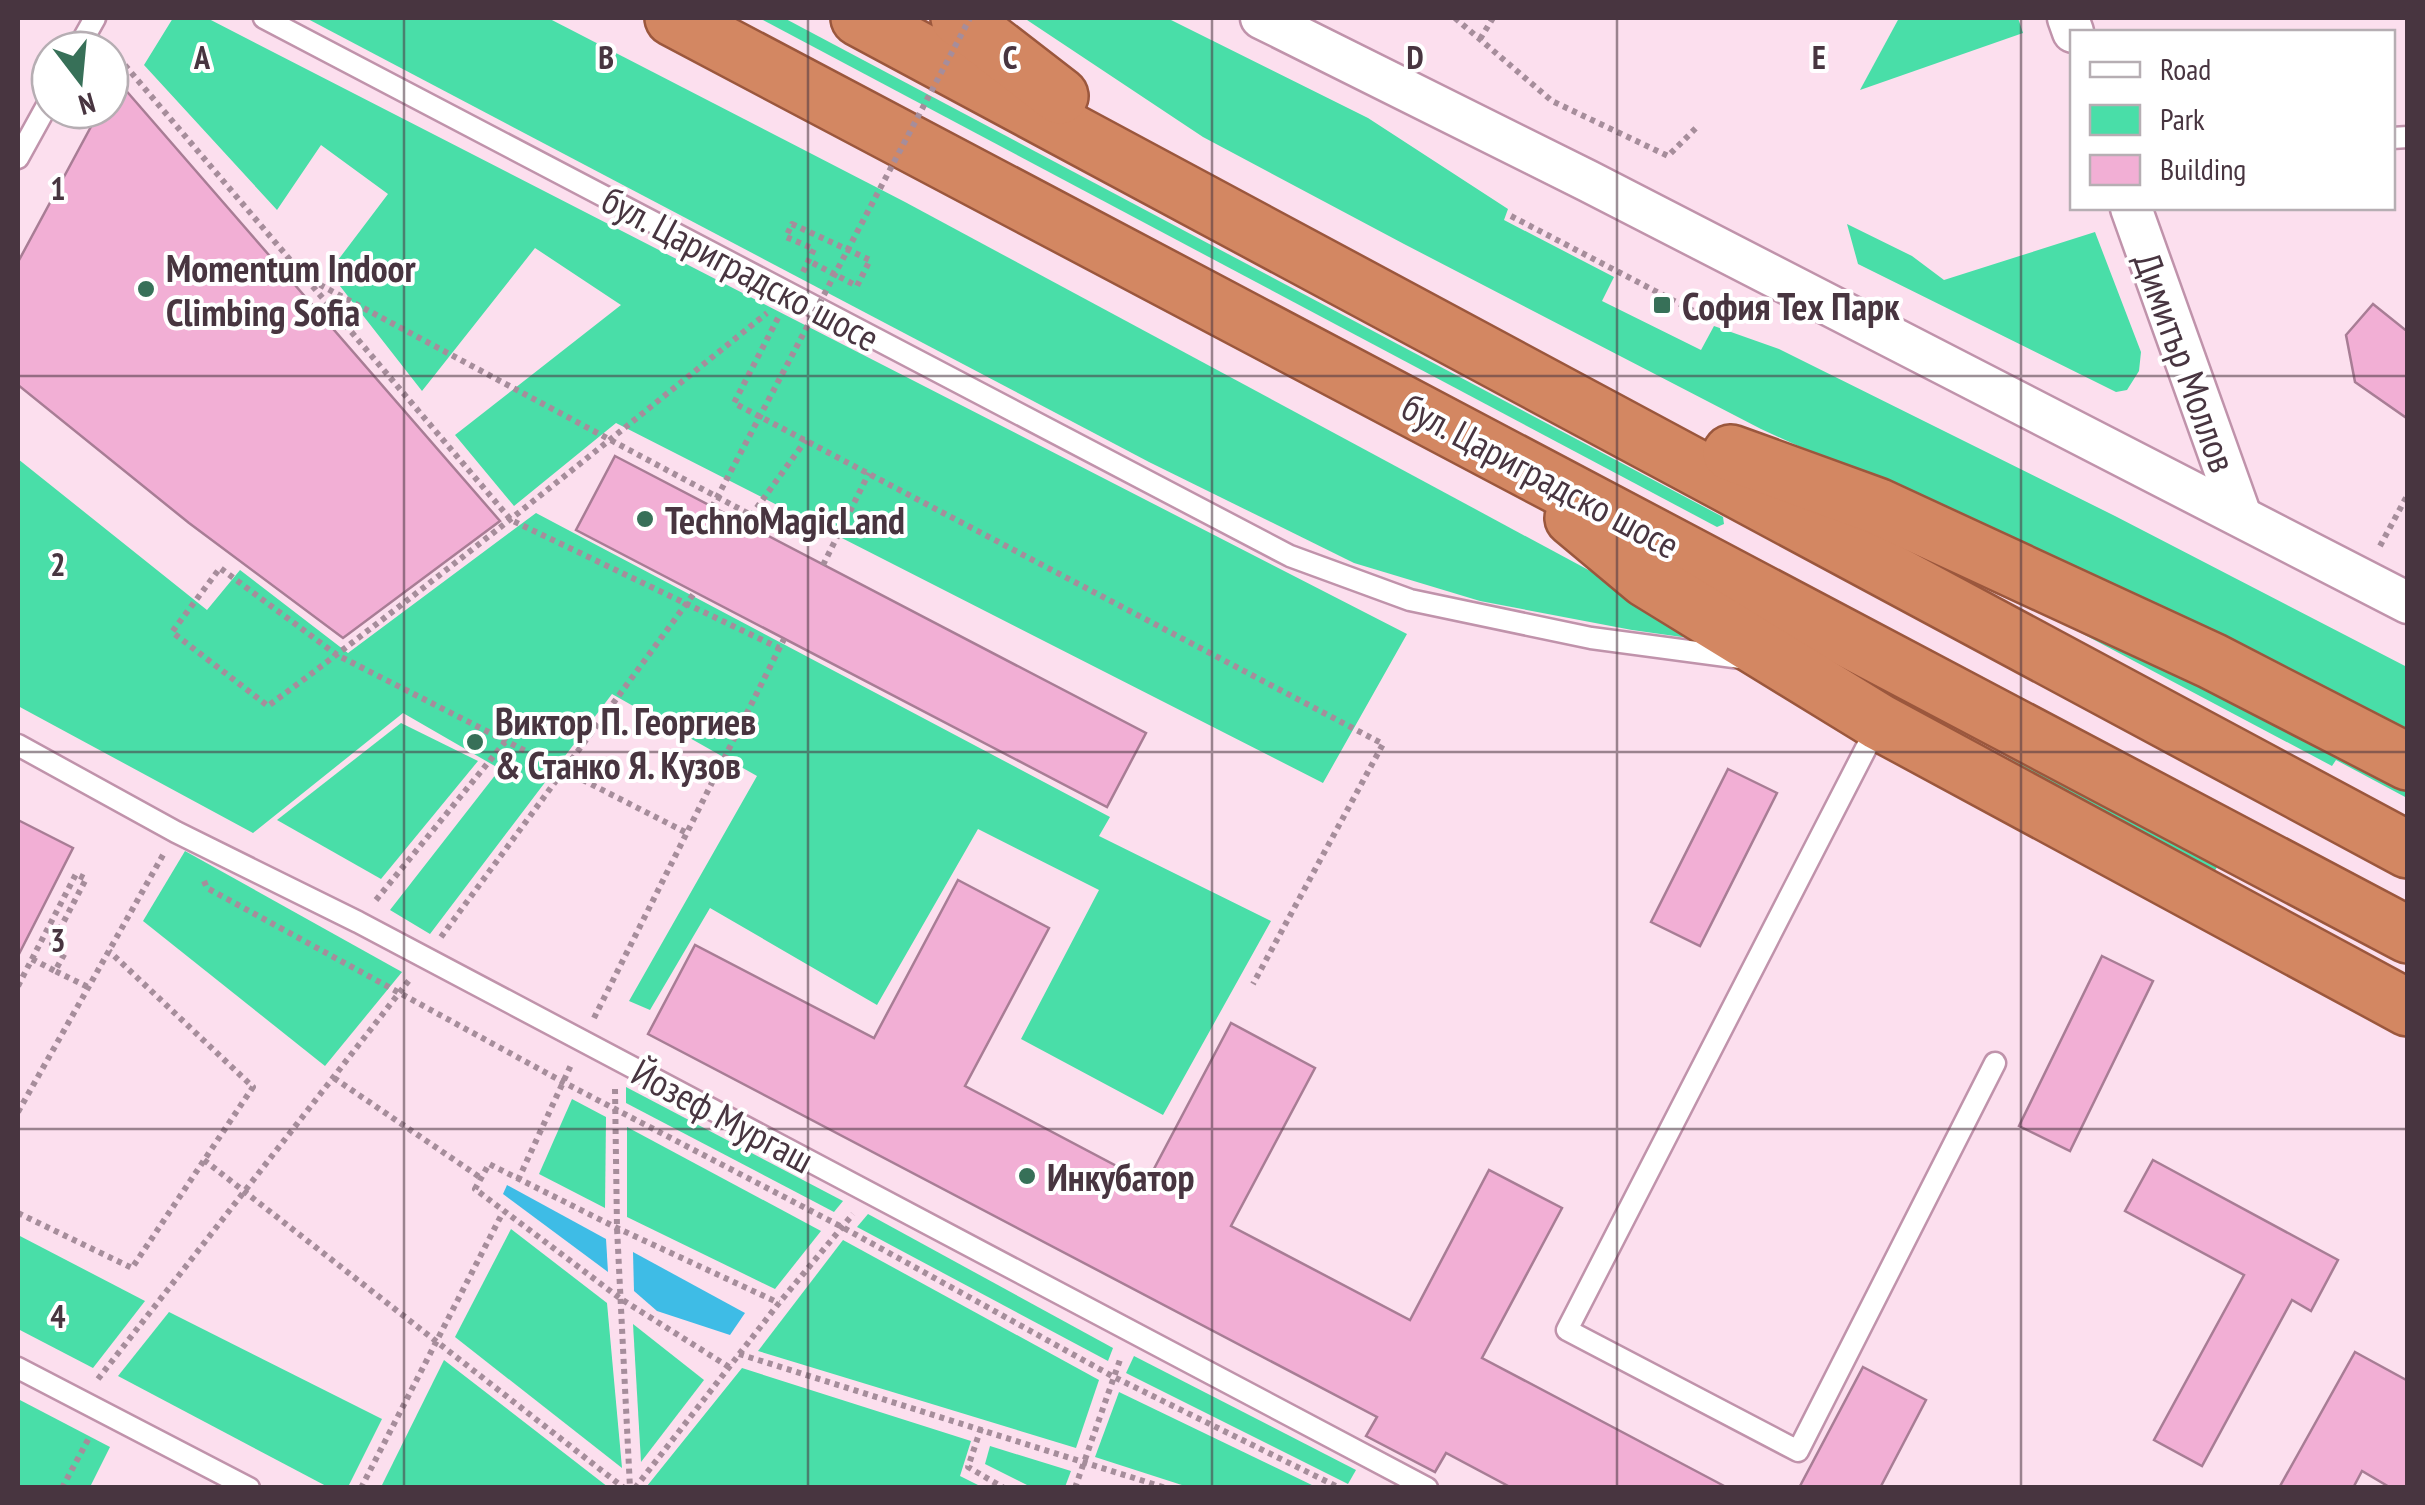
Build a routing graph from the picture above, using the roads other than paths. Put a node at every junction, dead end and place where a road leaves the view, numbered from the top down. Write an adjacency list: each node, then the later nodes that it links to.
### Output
1 (264, 18): 14 (lane, бул. Цариградско шосе)
2 (673, 18): 11 (highway, бул. Цариградско шосе)
3 (859, 18): 8 (highway)
4 (960, 18): 8 (highway)
5 (1262, 18): 12 (street)
6 (33, 130): 7 (lane)
7 (18, 158)
8 (1185, 193): 10 (highway)
9 (2132, 210): 12 (street, Димитър Моллов)
10 (1564, 394): 17 (highway); 18 (highway)
11 (1486, 446): 14 (highway); 19 (highway, бул. Цариградско шосе)
12 (2240, 516): 13 (street)
13 (2408, 602)
14 (1795, 668): 15 (highway)
15 (1879, 722): 20 (highway); 21 (lane)
16 (18, 745): 24 (lane, Йозеф Мургаш)
17 (2408, 762)
18 (2408, 850)
19 (2408, 936)
20 (2408, 1008)
21 (1995, 1063)
22 (18, 1368): 23 (lane)
23 (249, 1488)
24 (1427, 1488)

